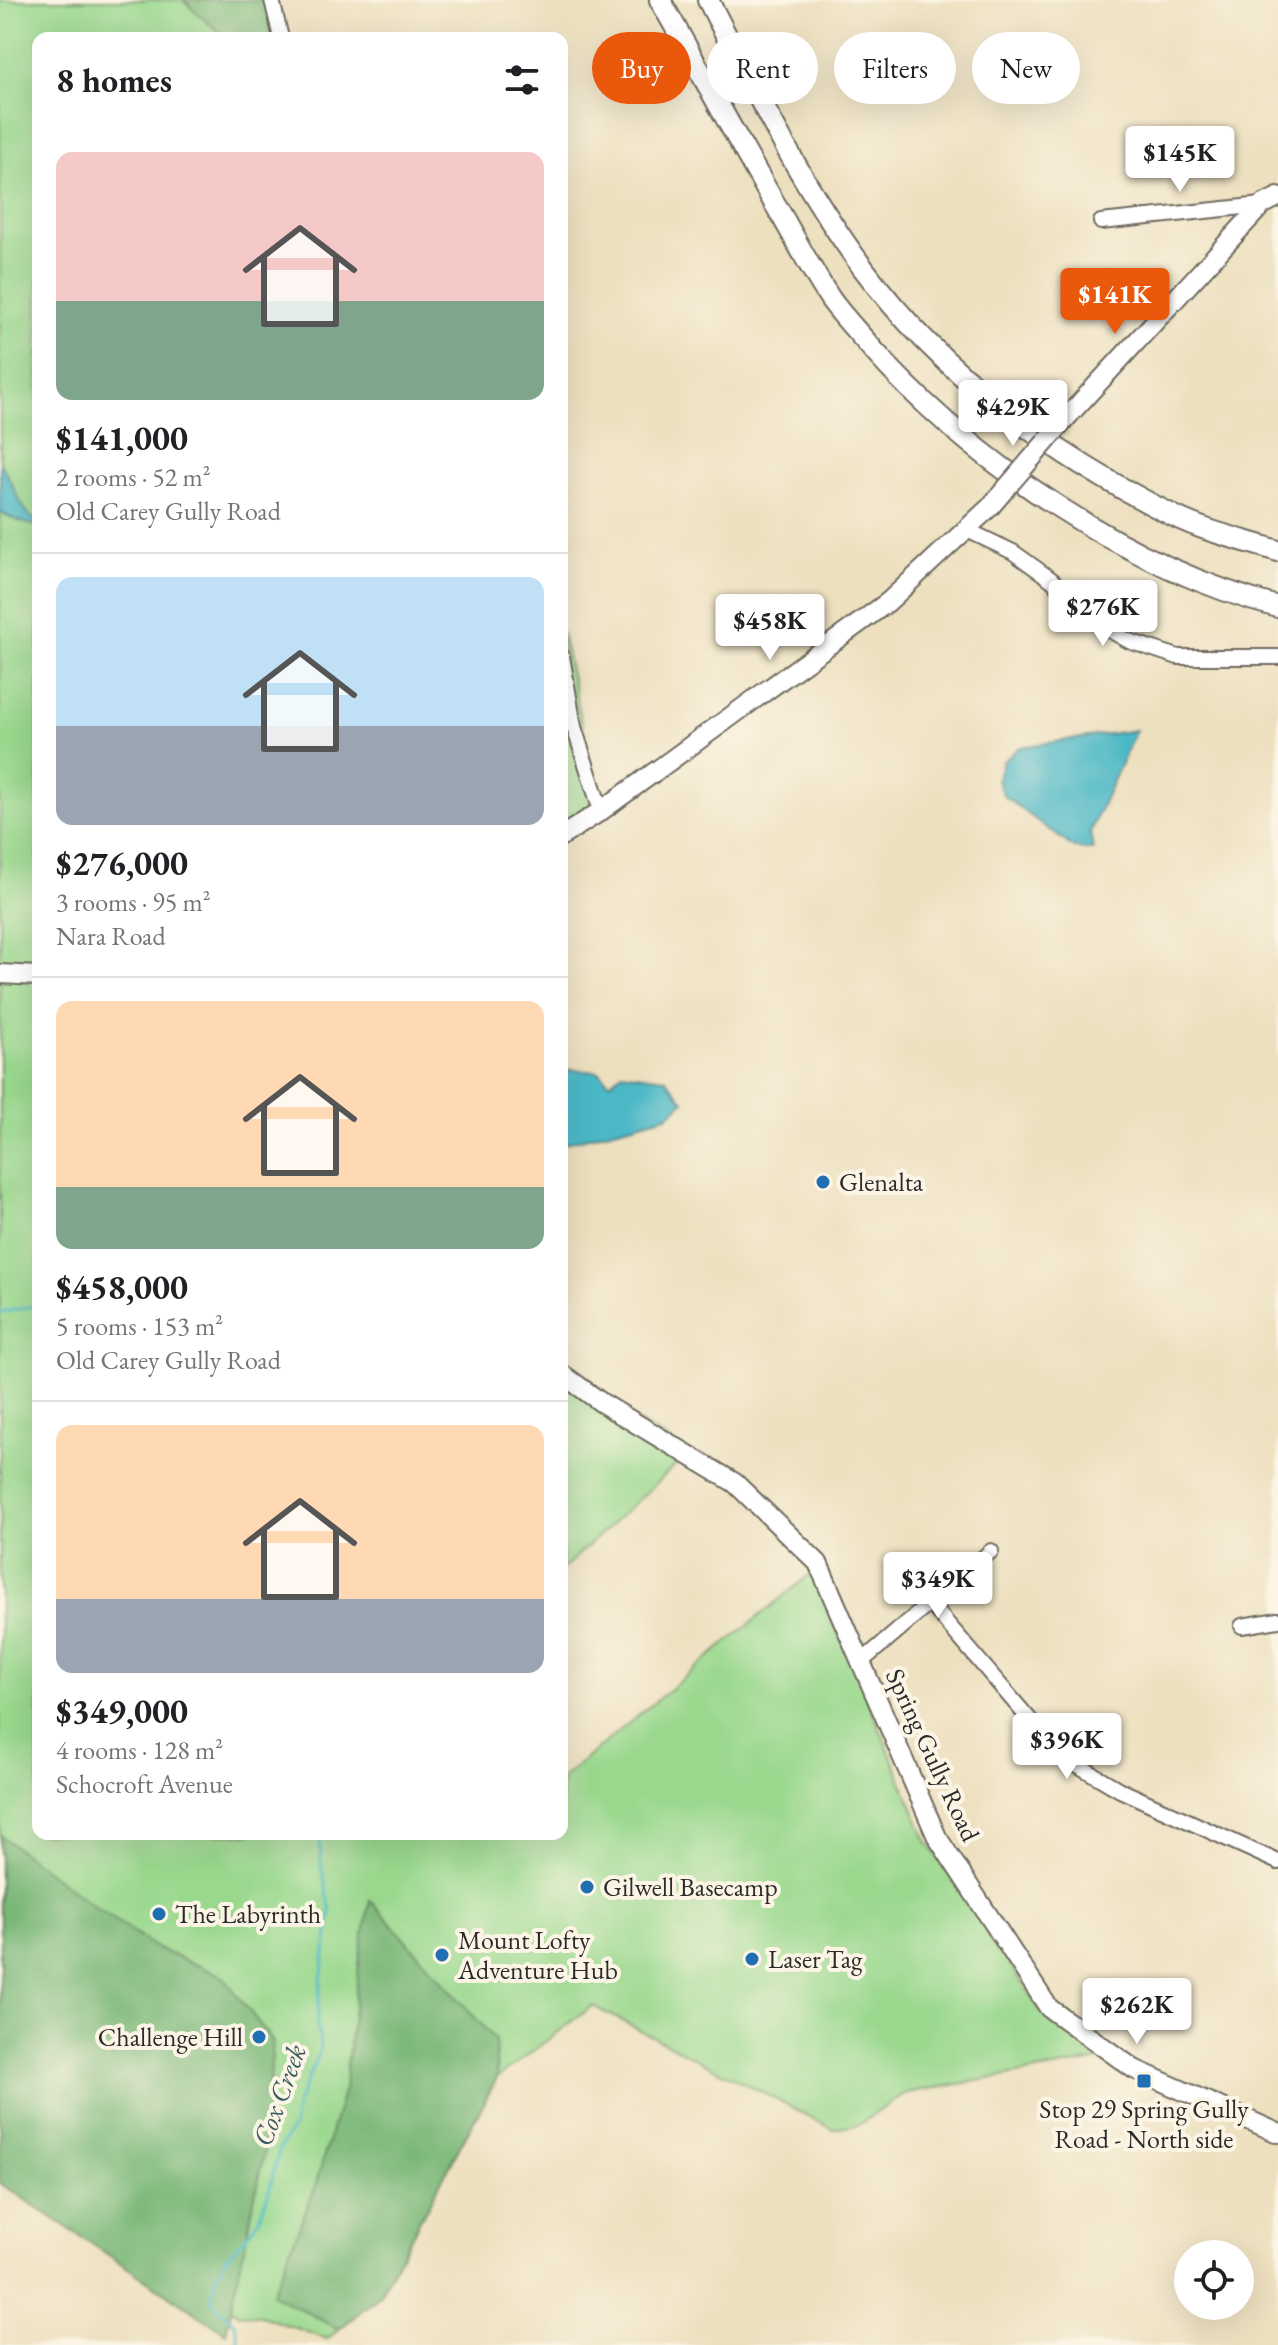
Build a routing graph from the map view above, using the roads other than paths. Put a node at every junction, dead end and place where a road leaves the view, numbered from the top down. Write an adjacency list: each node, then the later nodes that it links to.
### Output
1 (272, 0): 4 (street)
2 (660, 0): 9 (highway)
3 (708, 0): 8 (highway)
4 (280, 32)
5 (1270, 201): 6 (street); 7 (main road, bridge)
6 (1101, 222)
7 (965, 529): 10 (street); 12 (main road)
8 (1278, 551)
9 (1278, 607)
10 (1278, 657)
11 (568, 692): 12 (street)
12 (601, 811): 13 (main road)
13 (568, 832)
14 (0, 974): 15 (main road)
15 (32, 976)
16 (568, 1378): 21 (main road, Spring Gully Road)
17 (991, 1551): 18 (street)
18 (929, 1602): 21 (street); 22 (street)
19 (1278, 1620): 20 (street)
20 (1242, 1626)
21 (861, 1662): 23 (main road, Spring Gully Road)
22 (1278, 1862)
23 (1278, 2133)

